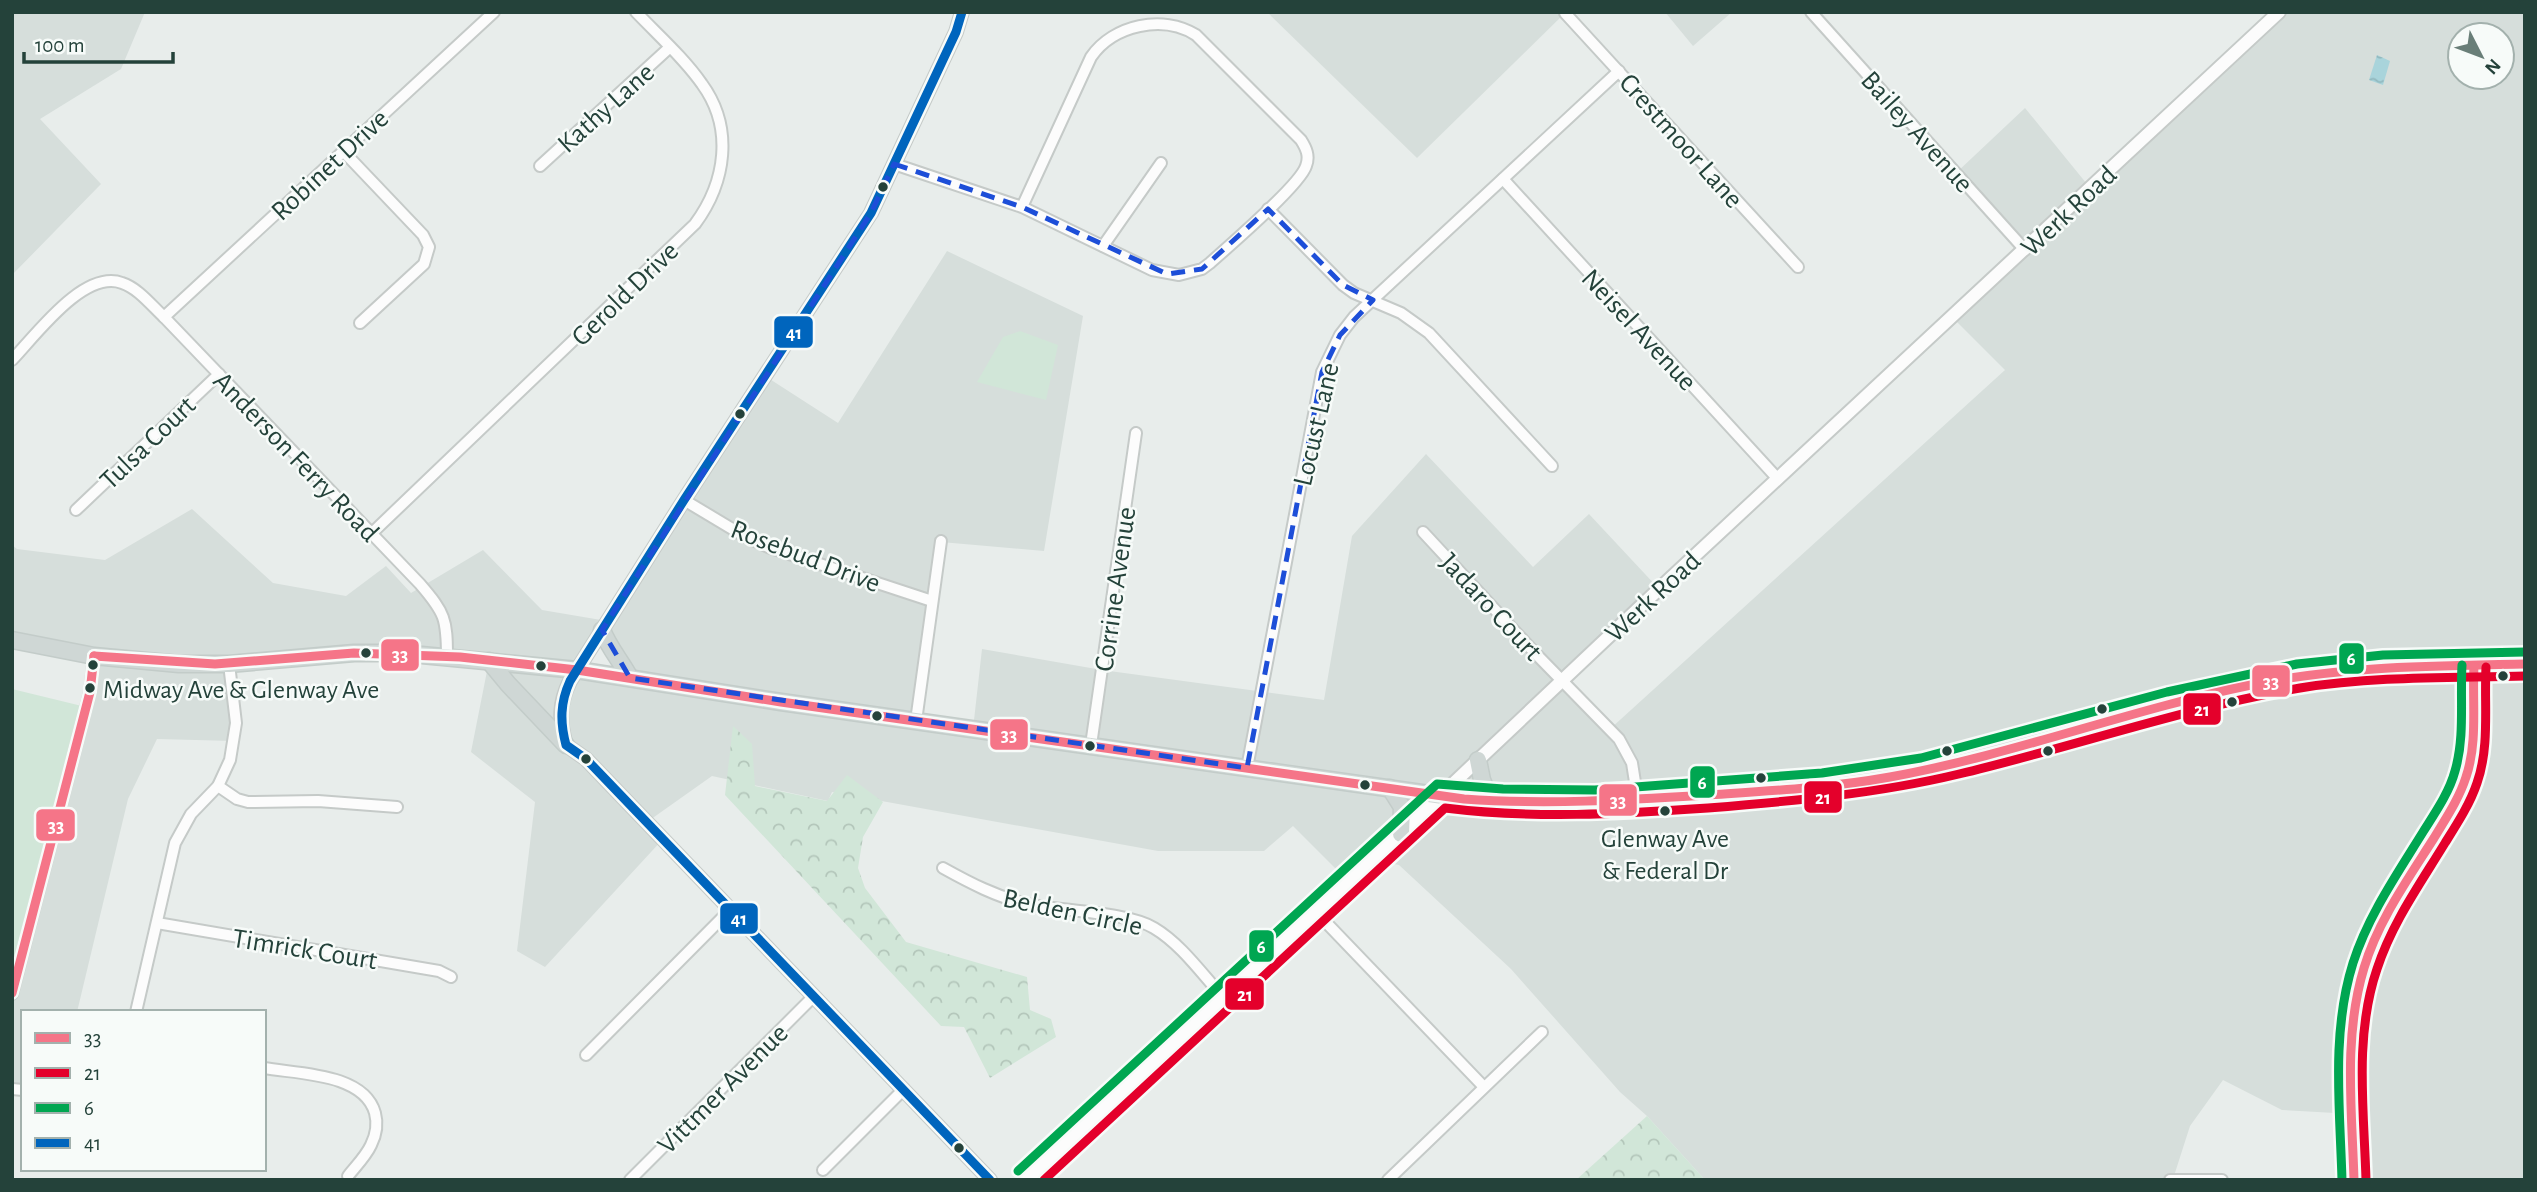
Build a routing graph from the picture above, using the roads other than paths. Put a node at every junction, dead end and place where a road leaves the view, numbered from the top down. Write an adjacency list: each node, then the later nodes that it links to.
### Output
1 (494, 12): 9 (street, Robinet Drive)
2 (636, 12): 7 (street, Gerold Drive)
3 (962, 12): 11 (street)
4 (1811, 12): 17 (street, Bailey Avenue)
5 (2279, 12): 17 (street, Werk Road)
6 (1565, 13): 8 (street, Crestmoor Lane)
7 (670, 48): 12 (street, Kathy Lane); 30 (street, Gerold Drive)
8 (1619, 71): 13 (street, Locust Lane); 18 (street, Crestmoor Lane)
9 (343, 151): 20 (street, Robinet Drive); 21 (street)
10 (1161, 163): 16 (street)
11 (894, 164): 14 (street); 27 (street)
12 (540, 166)
13 (1503, 179): 19 (street, Locust Lane); 26 (street, Neisel Avenue)
14 (1022, 207): 15 (street); 16 (street)
15 (1268, 209): 16 (street); 19 (street)
16 (1103, 246)
17 (2025, 250): 26 (street, Werk Road)
18 (1798, 267)
19 (1373, 300): 25 (street); 48 (street, Locust Lane)
20 (164, 317): 22 (street, Anderson Ferry Road); 23 (street, Anderson Ferry Road)
21 (360, 323)
22 (12, 360)
23 (219, 374): 28 (street, Tulsa Court); 30 (street, Anderson Ferry Road)
24 (1136, 433): 46 (street, Corrine Avenue)
25 (1552, 466)
26 (1778, 479): 43 (street, Werk Road)
27 (684, 500): 32 (street, Rosebud Drive); 33 (street)
28 (76, 510)
29 (1423, 532): 43 (street, Jadaro Court)
30 (372, 533): 36 (street, Anderson Ferry Road)
31 (941, 541): 32 (street)
32 (932, 601): 44 (street)
33 (602, 630): 41 (street); 42 (main road)
34 (12, 640): 35 (main road)
35 (94, 656): 38 (main road); 61 (street)
36 (447, 657): 37 (main road); 38 (main road)
37 (489, 660): 41 (main road); 45 (main road)
38 (229, 664): 49 (street)
39 (2525, 664): 40 (main road)
40 (2474, 666): 52 (main road); 78 (street)
41 (577, 670): 42 (main road); 45 (street)
42 (630, 678): 44 (main road)
43 (1562, 680): 47 (street, Werk Road); 52 (street, Jadaro Court)
44 (916, 721): 46 (main road)
45 (566, 745): 57 (street)
46 (1091, 745): 48 (main road)
47 (1478, 760): 51 (street, Werk Road); 53 (main road)
48 (1247, 768): 50 (main road)
49 (218, 786): 54 (street); 59 (street)
50 (1390, 788): 51 (main road); 55 (main road)
51 (1441, 795): 53 (main road); 55 (main road, Werk Road)
52 (1635, 800): 53 (main road)
53 (1491, 802)
54 (397, 807)
55 (1401, 834): 58 (main road, Werk Road)
56 (943, 868): 63 (street, Belden Circle)
57 (731, 909): 62 (street); 66 (street)
58 (1316, 912): 63 (main road, Werk Road); 68 (street)
59 (157, 923): 60 (street, Timrick Court); 64 (street)
60 (451, 977)
61 (12, 994)
62 (814, 996): 69 (street); 72 (street, Vittmer Avenue)
63 (1223, 997): 74 (main road, Werk Road)
64 (135, 1010)
65 (1542, 1032): 68 (street)
66 (586, 1055)
67 (266, 1068): 71 (street)
68 (1484, 1087): 75 (street)
69 (904, 1089): 70 (street); 73 (street)
70 (823, 1170)
71 (348, 1176)
72 (631, 1180)
73 (990, 1180)
74 (1026, 1180)
75 (1388, 1180)
76 (2171, 1180): 77 (street)
77 (2222, 1180)
78 (2354, 1180)

